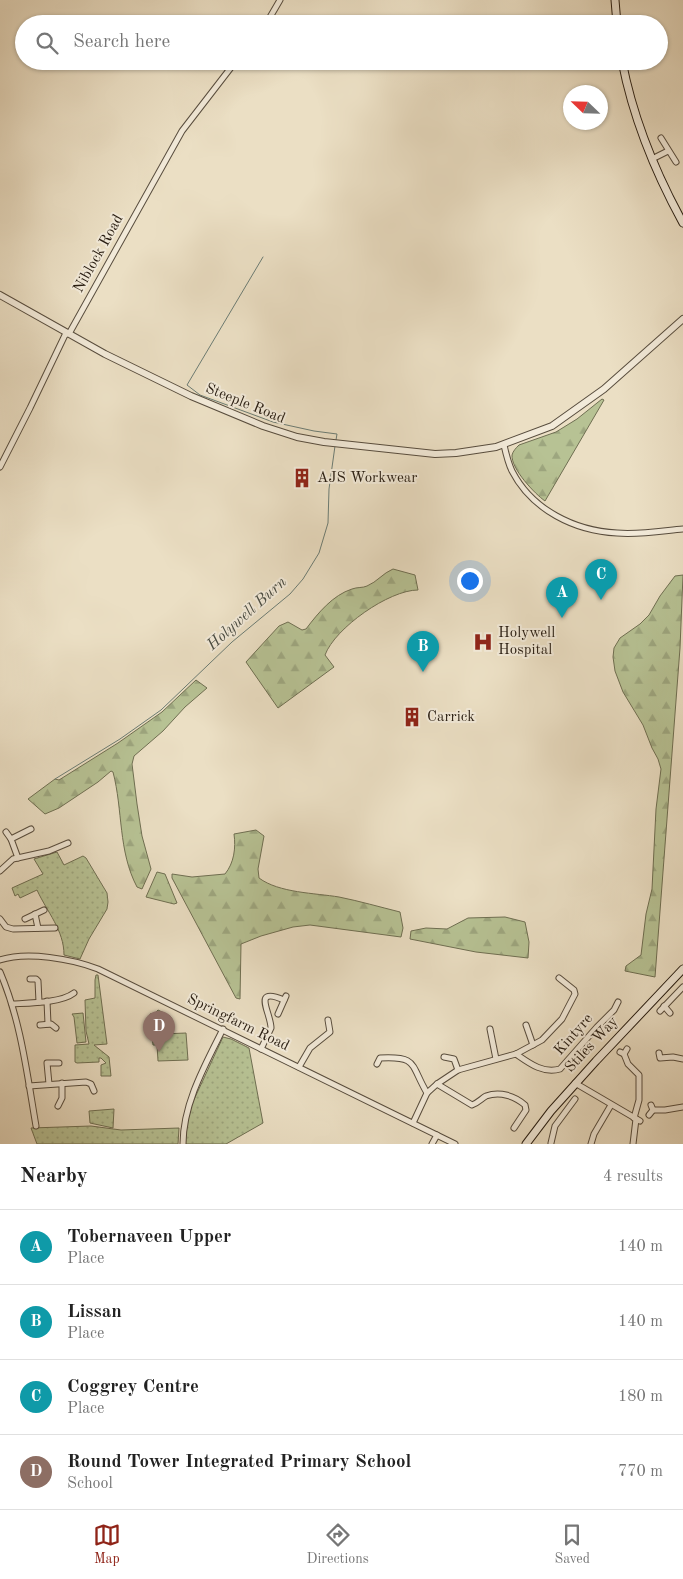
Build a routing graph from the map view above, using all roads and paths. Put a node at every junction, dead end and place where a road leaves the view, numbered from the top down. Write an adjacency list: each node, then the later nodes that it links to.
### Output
1 (280, 0): 3 (street)
2 (615, 0): 4 (main road)
3 (271, 15)
4 (616, 15)
5 (229, 70): 14 (street, Niblock Road)
6 (624, 70): 9 (main road)
7 (661, 138): 8 (street)
8 (668, 151): 9 (street); 10 (street)
9 (652, 159): 11 (main road)
10 (676, 162)
11 (683, 222)
12 (0, 295): 14 (street, Steeple Road)
13 (683, 319): 15 (street, Steeple Road)
14 (67, 334): 15 (street, Steeple Road); 16 (street, Niblock Road)
15 (504, 445): 17 (street)
16 (0, 467)
17 (683, 529)
18 (31, 829): 20 (street)
19 (6, 832): 20 (street)
20 (11, 839): 22 (street)
21 (63, 843): 22 (street)
22 (18, 858): 23 (street)
23 (0, 870)
24 (44, 910): 25 (street)
25 (35, 914): 27 (street); 28 (street)
26 (0, 919): 28 (street)
27 (25, 919)
28 (38, 928): 29 (street)
29 (55, 928)
30 (0, 960): 48 (street, Springfarm Road)
31 (683, 969): 67 (main road, Stiles Way)
32 (0, 972): 40 (street)
33 (559, 978): 54 (street, Kintyre)
34 (30, 979): 38 (street)
35 (683, 987): 41 (street)
36 (74, 993): 37 (street)
37 (47, 1001): 38 (street); 44 (street)
38 (39, 1002): 40 (street)
39 (618, 1002): 58 (street, Kintyre)
40 (12, 1004): 70 (street)
41 (670, 1013)
42 (278, 1014): 55 (street)
43 (328, 1020): 64 (street)
44 (48, 1024): 45 (street); 47 (street)
45 (40, 1025)
46 (526, 1025): 51 (street, Kintyre)
47 (56, 1028)
48 (223, 1029): 55 (street, Springfarm Road); 83 (street)
49 (490, 1029): 52 (street)
50 (534, 1029): 51 (street)
51 (528, 1032): 54 (street, Kintyre)
52 (492, 1041): 53 (street); 60 (street)
53 (486, 1042)
54 (533, 1045): 58 (street, Kintyre)
55 (262, 1049): 64 (street, Springfarm Road)
56 (624, 1052): 78 (street)
57 (659, 1052): 61 (street)
58 (516, 1054): 60 (street, Kintyre)
59 (444, 1058): 65 (street)
60 (496, 1059): 65 (street, Kintyre)
61 (683, 1059)
62 (59, 1063): 68 (street)
63 (376, 1064): 72 (street)
64 (299, 1067): 79 (street, Springfarm Road)
65 (458, 1070): 69 (street, Kintyre)
66 (62, 1083): 68 (street); 71 (street); 75 (street)
67 (575, 1083): 74 (street); 86 (main road, Stiles Way)
68 (49, 1084): 70 (street)
69 (436, 1084): 72 (street, Kintyre); 81 (street)
70 (29, 1086): 80 (street)
71 (94, 1091)
72 (428, 1093): 79 (street, Kintyre)
73 (575, 1099): 87 (street)
74 (611, 1105): 78 (street); 88 (street)
75 (58, 1106)
76 (683, 1107): 77 (street)
77 (651, 1110)
78 (637, 1119): 89 (street)
79 (413, 1123): 82 (street, Springfarm Road)
80 (36, 1126)
81 (514, 1128)
82 (437, 1134): 84 (street); 85 (street, Springfarm Road)
83 (183, 1144)
84 (432, 1144)
85 (455, 1144)
86 (526, 1144)
87 (550, 1144)
88 (591, 1144)
89 (634, 1144)

